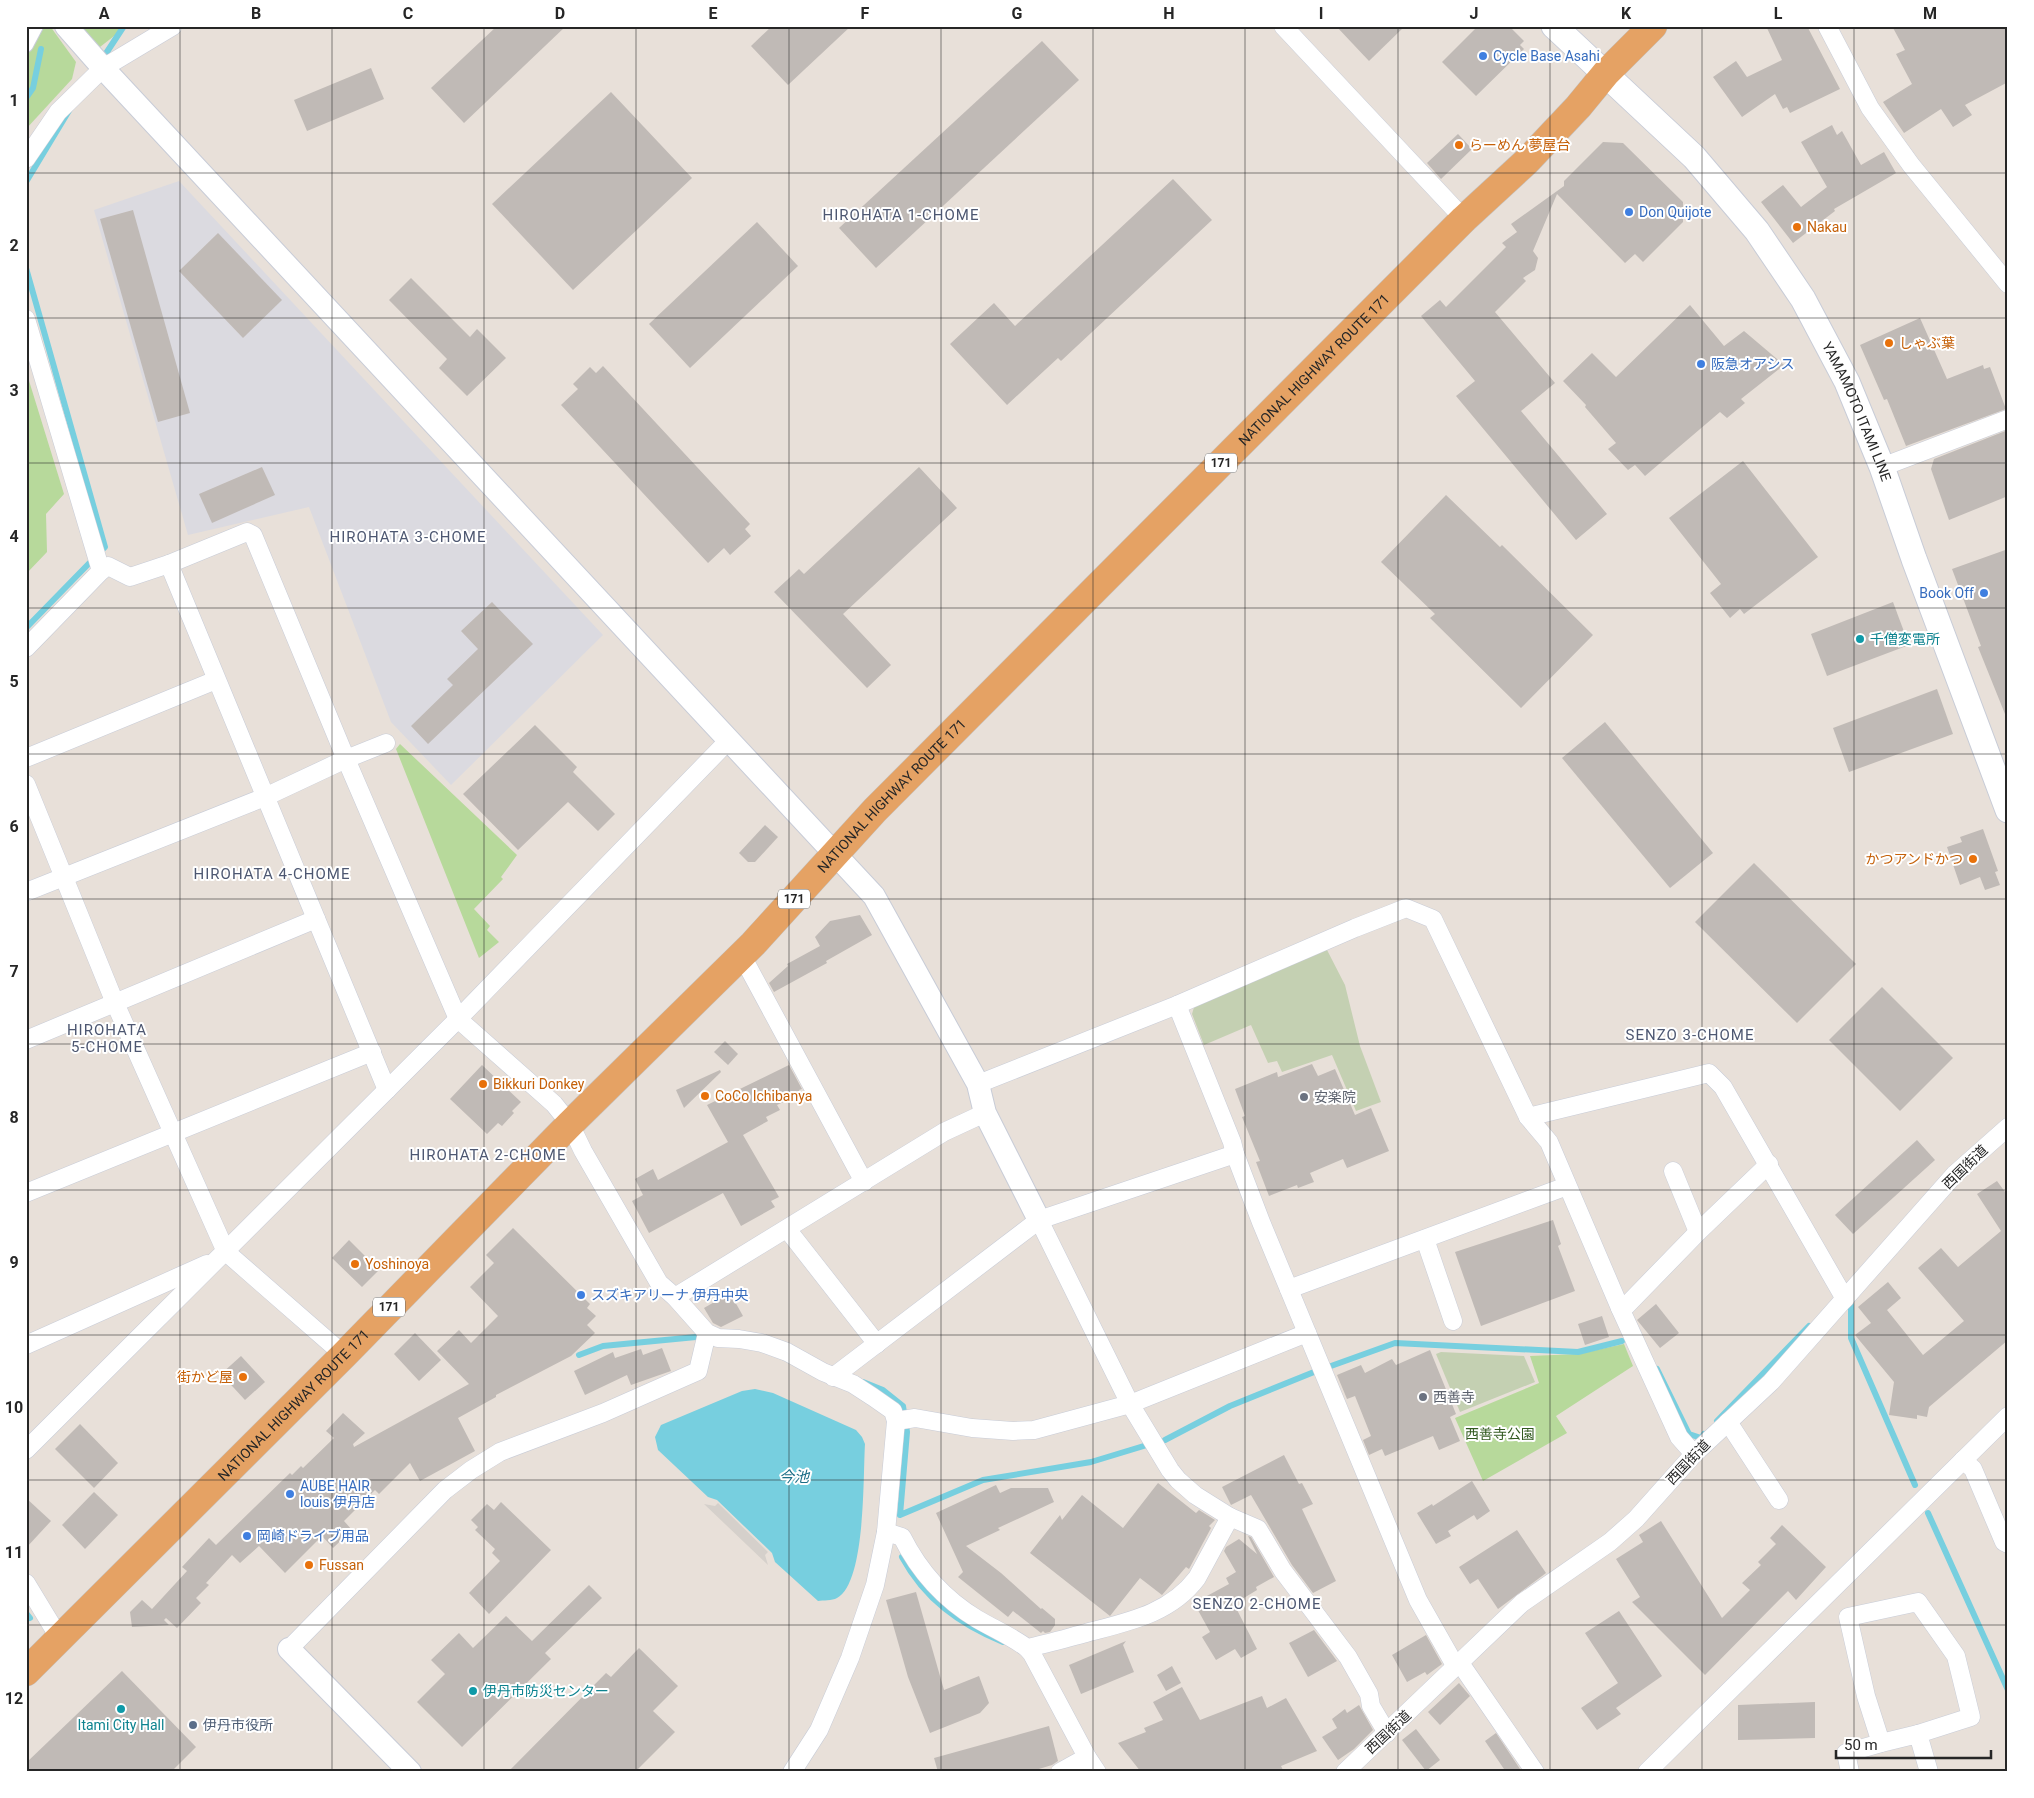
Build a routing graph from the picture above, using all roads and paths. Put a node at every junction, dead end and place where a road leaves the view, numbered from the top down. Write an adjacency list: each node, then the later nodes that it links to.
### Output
1 (36, 26): 8 (street)
2 (66, 26): 9 (street)
3 (173, 26): 9 (street)
4 (1283, 26): 12 (street)
5 (1554, 26): 10 (main road, YAMAMOTO ITAMI LINE)
6 (1654, 26): 10 (highway, NATIONAL HIGHWAY ROUTE 171 / 171)
7 (1827, 26): 13 (street)
8 (26, 45)
9 (103, 68): 11 (street); 21 (street)
10 (1606, 73): 12 (highway, NATIONAL HIGHWAY ROUTE 171 / 171); 16 (main road, YAMAMOTO ITAMI LINE)
11 (26, 159)
12 (1464, 219): 28 (highway, NATIONAL HIGHWAY ROUTE 171 / 171)
13 (2008, 284)
14 (26, 319): 18 (street)
15 (2008, 419): 16 (street)
16 (1882, 467): 27 (main road, YAMAMOTO ITAMI LINE)
17 (169, 564): 18 (street); 20 (street); 24 (street)
18 (101, 571): 19 (street)
19 (26, 648)
20 (216, 680): 23 (street); 26 (street)
21 (728, 741): 28 (street); 35 (street)
22 (386, 743): 24 (street)
23 (26, 758)
24 (346, 759): 26 (street); 35 (street)
25 (26, 784): 29 (street)
26 (265, 797): 29 (street); 31 (street)
27 (2008, 810)
28 (835, 853): 32 (highway, NATIONAL HIGHWAY ROUTE 171 / 171); 38 (street)
29 (65, 877): 30 (street); 33 (street)
30 (26, 892)
31 (316, 919): 33 (street); 37 (street)
32 (741, 954): 42 (highway, NATIONAL HIGHWAY ROUTE 171 / 171); 48 (street)
33 (115, 1003): 36 (street); 44 (street)
34 (1177, 1005): 38 (street); 41 (street); 45 (street)
35 (458, 1020): 39 (street); 42 (street)
36 (26, 1040)
37 (372, 1052): 39 (street); 44 (street)
38 (978, 1084): 40 (street)
39 (387, 1090): 55 (street)
40 (985, 1112): 48 (street); 51 (street)
41 (1528, 1117): 46 (street); 49 (street)
42 (570, 1124): 57 (street); 65 (highway, NATIONAL HIGHWAY ROUTE 171 / 171)
43 (2008, 1127): 58 (street, 西国街道)
44 (172, 1133): 50 (street); 55 (street)
45 (1235, 1154): 51 (street); 56 (street)
46 (1769, 1164): 53 (street); 58 (street)
47 (1673, 1171): 53 (street)
48 (864, 1182): 52 (street)
49 (1567, 1186): 54 (street); 59 (street)
50 (26, 1193)
51 (1039, 1220): 63 (street); 67 (street)
52 (787, 1229): 57 (street); 63 (street)
53 (1698, 1232): 59 (street)
54 (1425, 1238): 56 (street); 60 (street)
55 (221, 1256): 64 (street); 65 (street); 71 (street)
56 (1289, 1289): 62 (street)
57 (676, 1297): 61 (street)
58 (1845, 1299): 70 (street, 西国街道)
59 (1620, 1308): 72 (street)
60 (1453, 1321)
61 (707, 1333): 66 (street); 81 (street)
62 (1307, 1333): 67 (street); 82 (street)
63 (877, 1344): 66 (street)
64 (26, 1345)
65 (344, 1355): 79 (highway, NATIONAL HIGHWAY ROUTE 171 / 171)
66 (833, 1377): 69 (street)
67 (1130, 1404): 69 (street); 75 (street)
68 (2008, 1416): 73 (street)
69 (896, 1421): 76 (street)
70 (1728, 1422): 72 (street, 西国街道); 74 (street)
71 (26, 1450)
72 (1694, 1454): 82 (street, 西国街道)
73 (1963, 1460): 77 (street); 94 (street)
74 (1779, 1500)
75 (1230, 1517): 80 (street); 84 (street)
76 (886, 1532): 80 (street); 89 (street)
77 (2008, 1544)
78 (26, 1584): 79 (street)
79 (60, 1639): 83 (highway, NATIONAL HIGHWAY ROUTE 171 / 171)
80 (1027, 1648): 87 (street)
81 (289, 1649): 88 (street)
82 (1458, 1665): 84 (street, 西国街道); 93 (street)
83 (26, 1672)
84 (1387, 1733): 92 (street, 西国街道)
85 (1918, 1734): 86 (street); 86 (street); 96 (street)
86 (1881, 1743): 95 (street)
87 (1087, 1757): 90 (street); 91 (street)
88 (410, 1772)
89 (792, 1772)
90 (1060, 1772)
91 (1097, 1772)
92 (1345, 1772)
93 (1535, 1772)
94 (1646, 1772)
95 (1850, 1772)
96 (1929, 1772)

